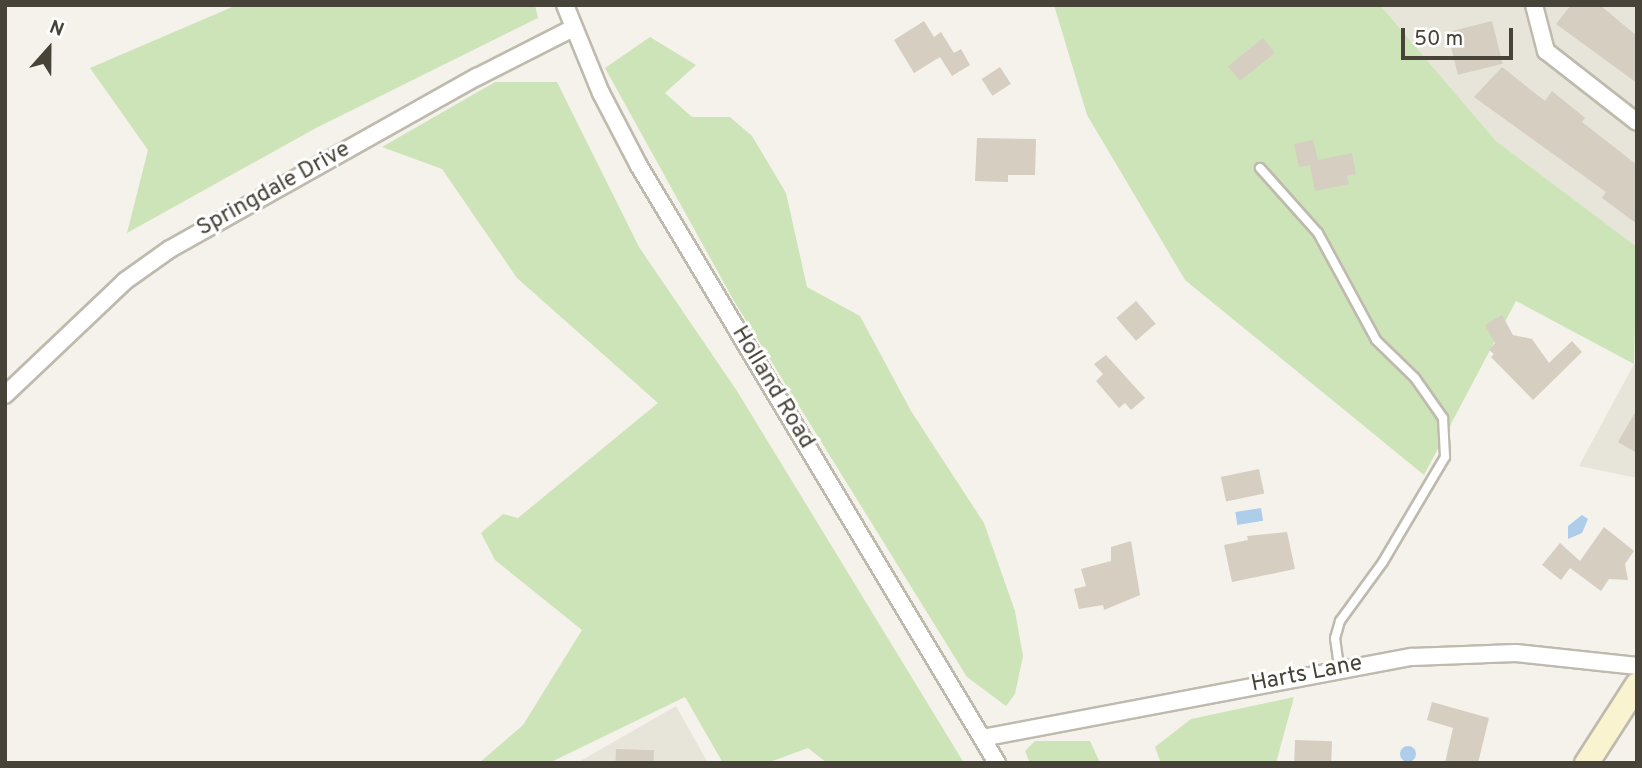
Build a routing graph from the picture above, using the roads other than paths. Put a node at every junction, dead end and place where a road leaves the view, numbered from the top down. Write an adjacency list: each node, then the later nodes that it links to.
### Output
1 (565, 5): 3 (street, Holland Road)
2 (1534, 5): 4 (street)
3 (573, 28): 6 (street, Springdale Drive); 10 (street, Holland Road)
4 (1637, 122)
5 (1260, 168): 8 (lane)
6 (5, 395)
7 (1637, 666): 8 (street, Harts Lane)
8 (1339, 667): 10 (street, Harts Lane)
9 (1637, 684): 12 (main road)
10 (982, 738): 11 (street, Holland Road)
11 (997, 763)
12 (1586, 763)

